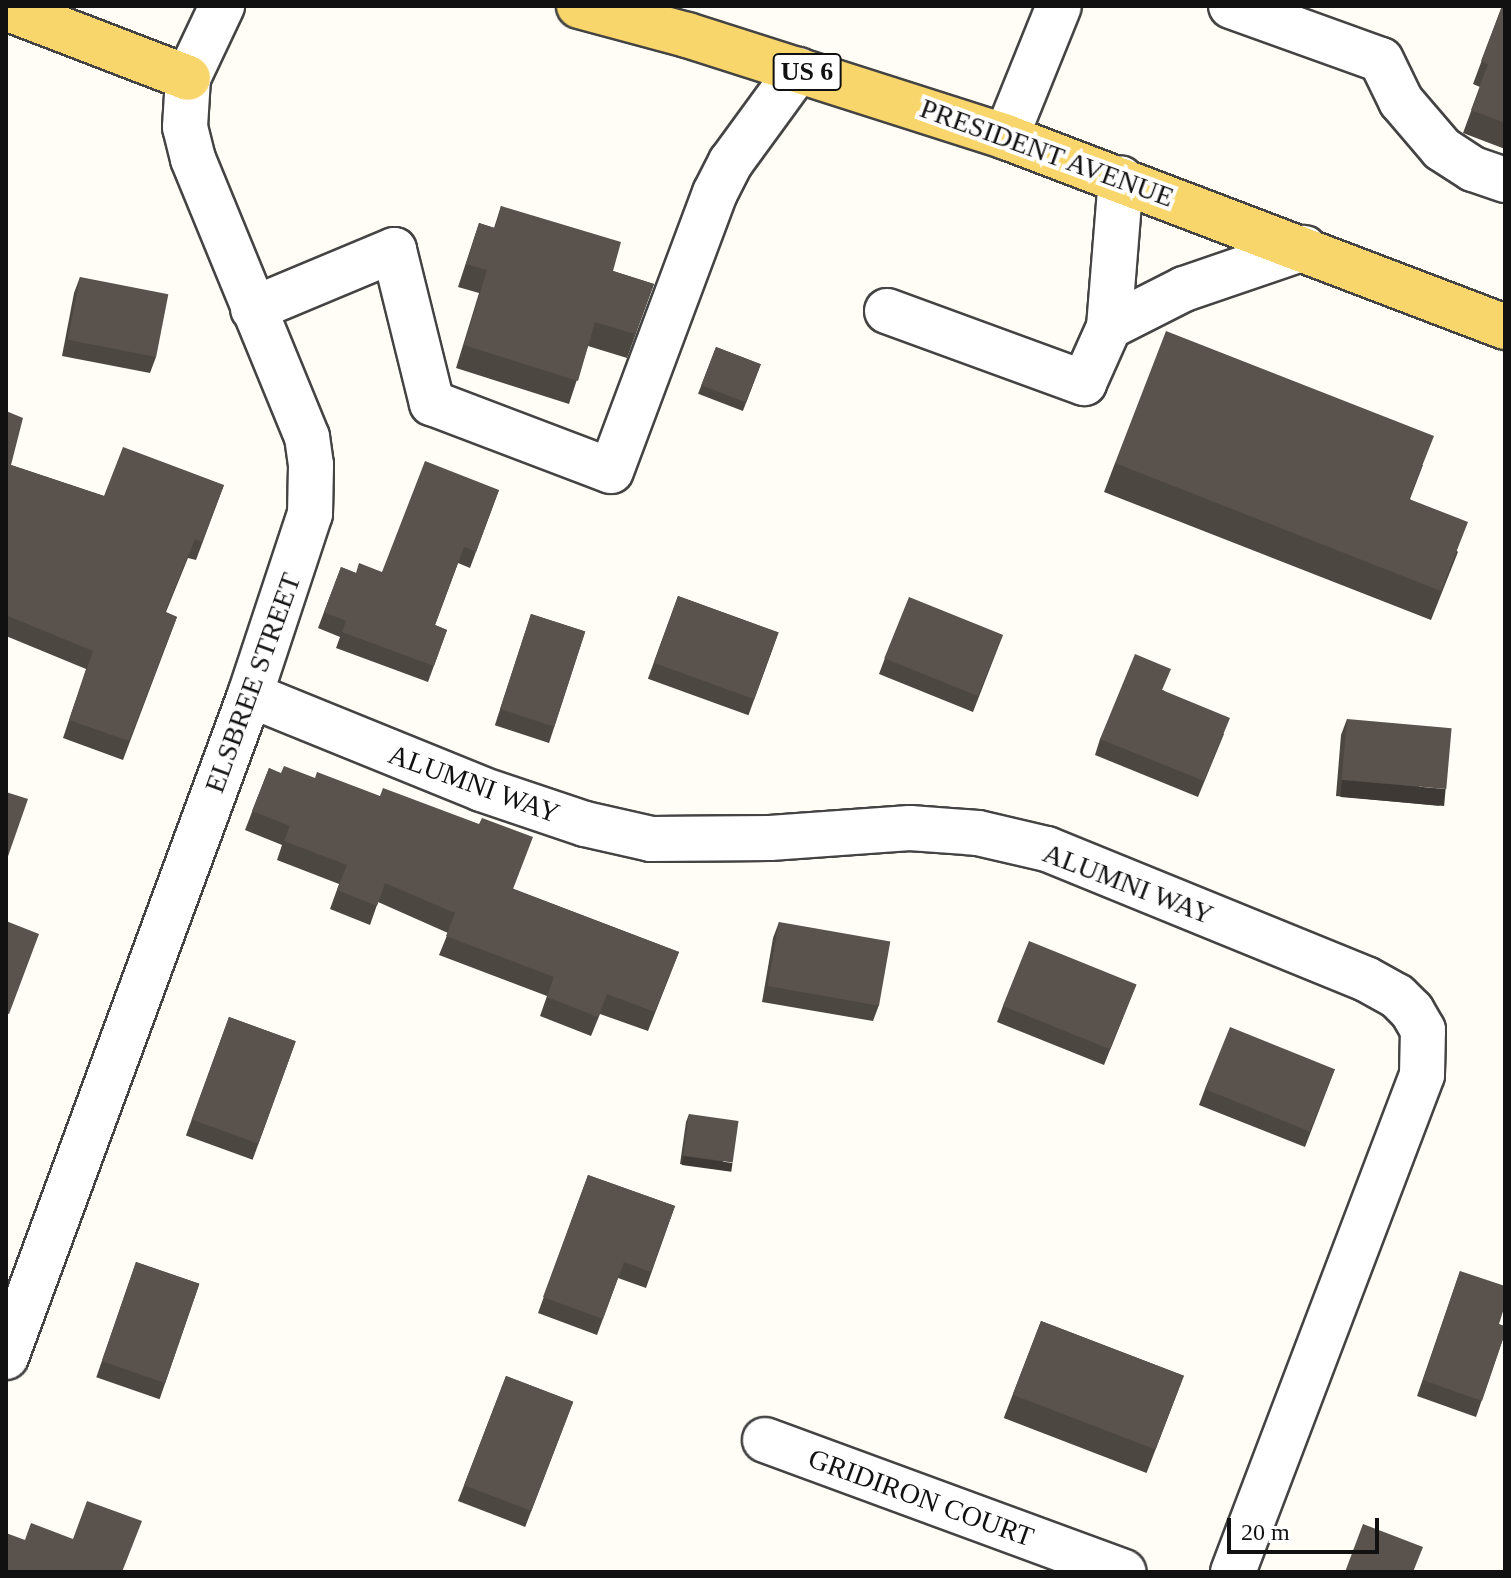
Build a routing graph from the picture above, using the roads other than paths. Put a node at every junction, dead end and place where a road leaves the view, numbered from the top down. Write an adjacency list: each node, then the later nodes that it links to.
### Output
1 (222, 6): 7 (street, ELSBREE STREET)
2 (579, 6): 6 (main road, PRESIDENT AVENUE / US 6)
3 (1059, 6): 8 (street)
4 (1231, 6): 10 (street)
5 (6, 8): 7 (main road)
6 (798, 70): 8 (main road, PRESIDENT AVENUE / US 6); 12 (street)
7 (188, 78): 12 (street, ELSBREE STREET)
8 (1006, 137): 9 (main road, PRESIDENT AVENUE / US 6)
9 (1121, 178): 11 (main road, PRESIDENT AVENUE / US 6); 14 (street)
10 (1505, 180)
11 (1304, 248): 14 (street); 15 (main road, PRESIDENT AVENUE / US 6)
12 (253, 309): 16 (street, ELSBREE STREET)
13 (887, 311): 14 (street)
14 (1109, 327)
15 (1505, 327)
16 (250, 695): 17 (street, ELSBREE STREET); 20 (street, ALUMNI WAY)
17 (6, 1357)
18 (765, 1440): 19 (street, GRIDIRON COURT)
19 (1123, 1572)
20 (1233, 1572)

